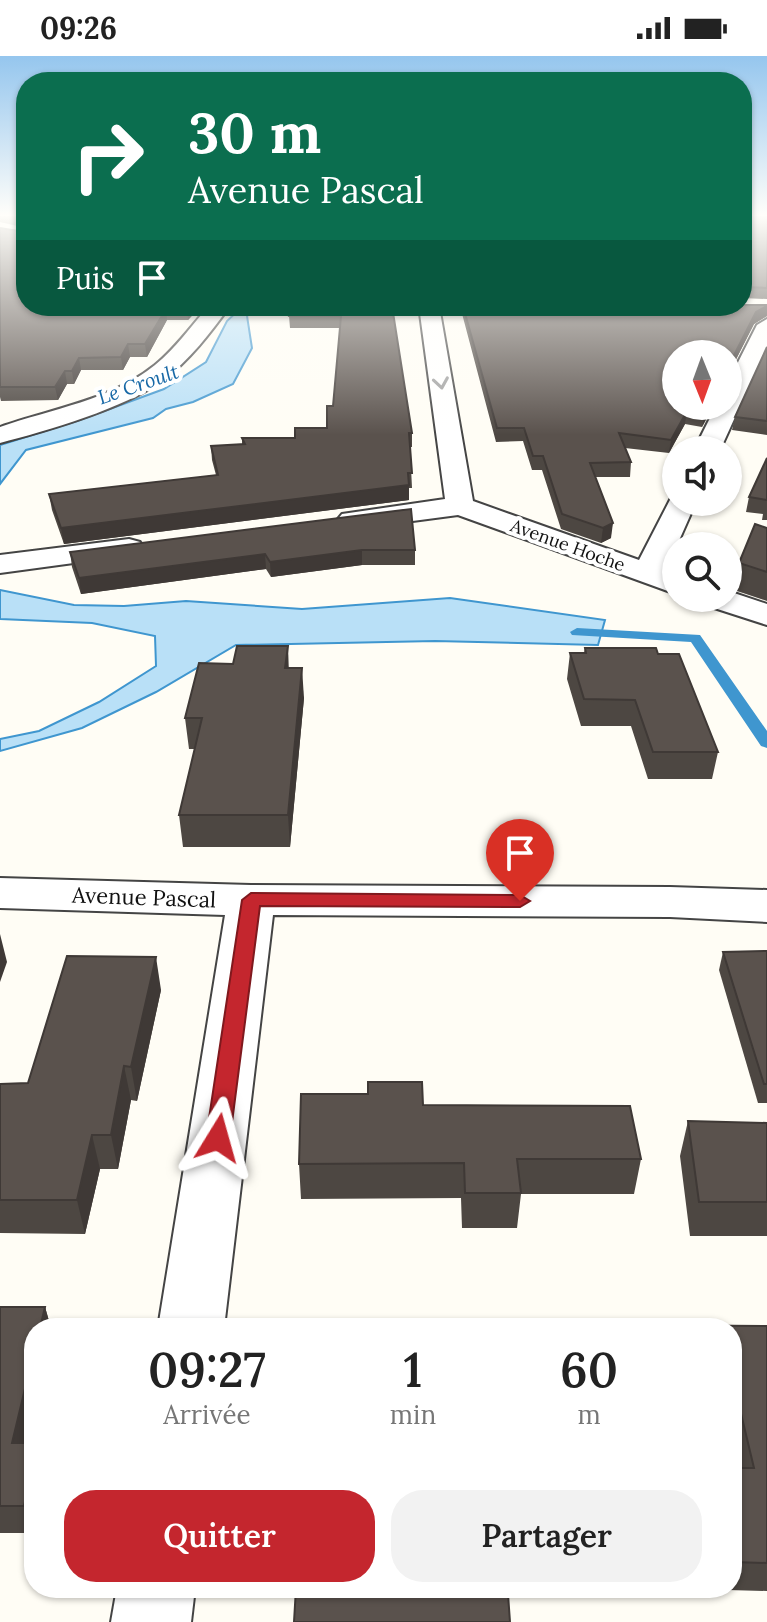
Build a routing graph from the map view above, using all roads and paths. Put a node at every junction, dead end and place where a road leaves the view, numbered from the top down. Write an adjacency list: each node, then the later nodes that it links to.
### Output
1 (762, 313): 5 (street)
2 (210, 316): 4 (street)
3 (431, 316): 6 (street, one-way to 6)
4 (0, 435)
5 (713, 436)
6 (460, 506): 7 (street); 10 (street, Avenue Hoche)
7 (322, 523)
8 (152, 545): 9 (street)
9 (0, 564)
10 (662, 579)
11 (742, 606): 12 (street)
12 (767, 615)
13 (0, 893): 14 (street, Avenue Pascal)
14 (251, 900): 15 (street, Avenue Pascal); 16 (street)
15 (767, 906)
16 (192, 1318)
17 (155, 1598): 18 (street)
18 (151, 1622)

